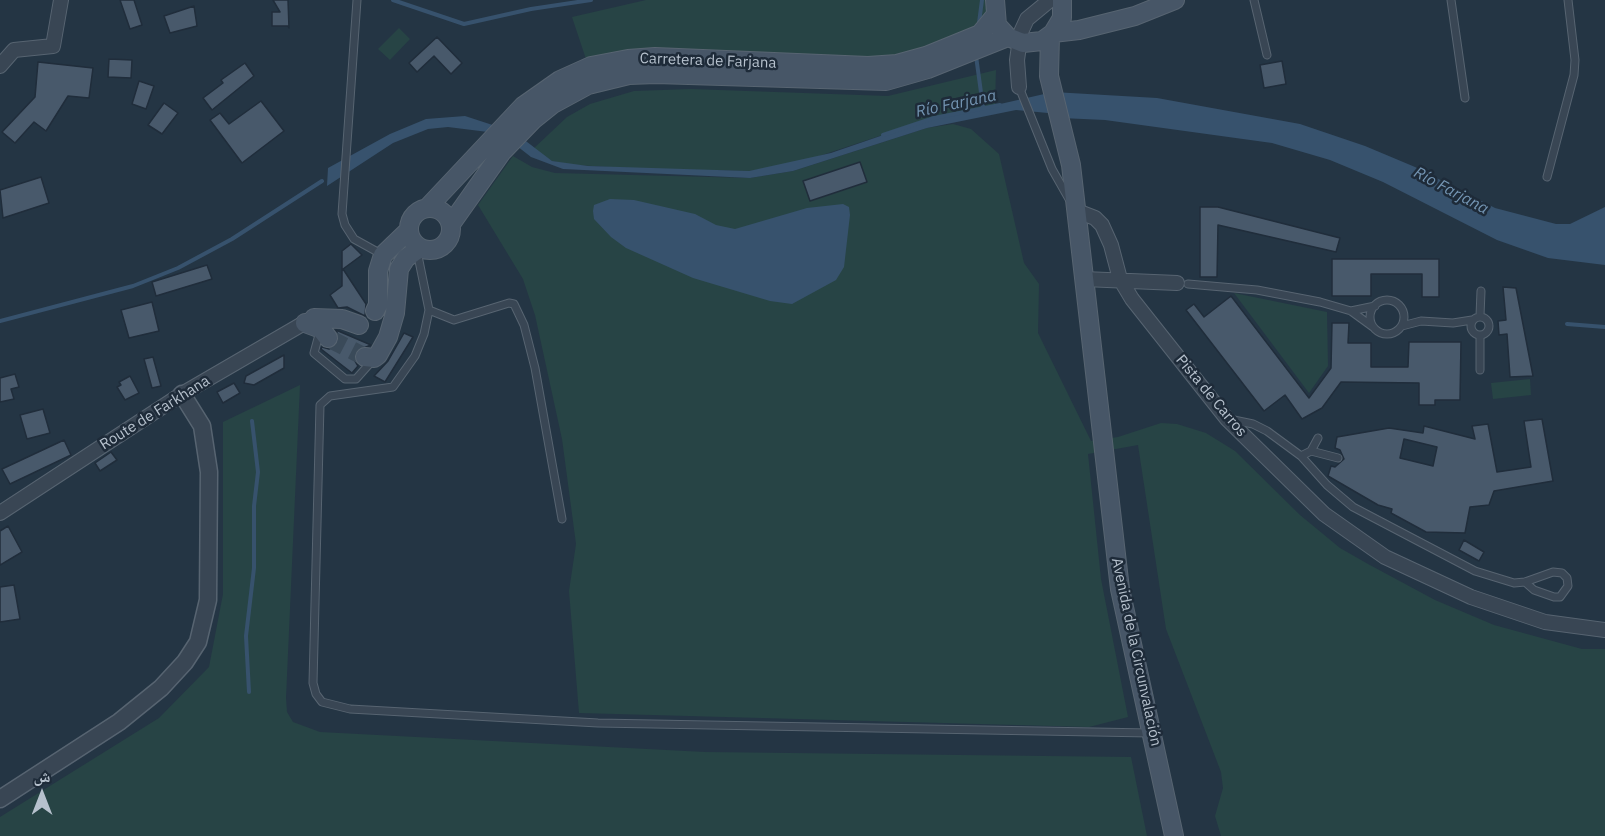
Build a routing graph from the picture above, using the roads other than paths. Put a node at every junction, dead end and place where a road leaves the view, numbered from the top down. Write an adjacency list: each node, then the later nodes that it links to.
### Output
1 (61, 0): 14 (street)
2 (357, 0): 25 (lane)
3 (1175, 0): 9 (main road)
4 (1254, 0): 13 (lane)
5 (1451, 0): 17 (lane)
6 (1568, 0): 19 (lane)
7 (1058, 3): 9 (main road); 10 (main road); 11 (street, Pista de Carros)
8 (994, 8): 11 (main road); 12 (main road, Carretera de Farjana)
9 (1091, 27): 10 (main road)
10 (1052, 34): 11 (main road, Carretera de Farjana); 15 (main road)
11 (1017, 41): 12 (main road, Carretera de Farjana); 15 (main road); 16 (street, Pista de Carros)
12 (977, 43): 18 (main road, Carretera de Farjana)
13 (1267, 55)
14 (0, 66)
15 (1049, 76): 21 (main road, Avenida de la Circunvalación)
16 (1020, 90): 21 (lane, Pista de Carros)
17 (1465, 98)
18 (496, 147): 20 (main road, Carretera de Farjana); 22 (main road, Carretera de Farjana)
19 (1546, 177)
20 (428, 207): 22 (main road); 23 (main road, Carretera de Farjana)
21 (1077, 211): 26 (main road, Avenida de la Circunvalación); 27 (street, Pista de Carros)
22 (451, 224): 24 (main road, Carretera de Farjana)
23 (409, 230): 24 (main road); 25 (main road, Carretera de Farjana)
24 (418, 248): 31 (lane); 34 (main road)
25 (383, 255): 34 (main road)
26 (1084, 279): 27 (street); 55 (main road, Avenida de la Circunvalación)
27 (1120, 279): 28 (street); 46 (street, Pista de Carros)
28 (1183, 283): 32 (lane)
29 (1481, 291): 35 (lane)
30 (1375, 306): 32 (lane); 33 (lane); 41 (lane)
31 (429, 310): 52 (lane); 55 (lane)
32 (1351, 311): 41 (lane)
33 (1404, 312): 36 (lane); 39 (lane)
34 (395, 313): 43 (main road)
35 (1476, 318): 37 (lane); 42 (lane); 42 (lane)
36 (1420, 321): 37 (lane); 39 (lane)
37 (1453, 323): 42 (lane)
38 (359, 325): 40 (main road)
39 (1402, 326): 41 (lane)
40 (317, 327): 43 (lane); 45 (street, Route de Farkhana)
41 (1373, 327)
42 (1476, 333): 44 (lane)
43 (370, 357)
44 (1480, 370)
45 (183, 394): 51 (street, Route de Farkhana); 56 (street)
46 (1227, 419): 49 (lane); 54 (street, Pista de Carros)
47 (1318, 438): 48 (lane)
48 (1311, 450): 49 (lane); 50 (lane)
49 (1301, 456): 53 (lane)
50 (1338, 458)
51 (0, 513)
52 (562, 519)
53 (1525, 582): 53 (lane)
54 (1605, 630)
55 (1153, 733): 57 (main road, Avenida de la Circunvalación)
56 (0, 799)
57 (1174, 836)

